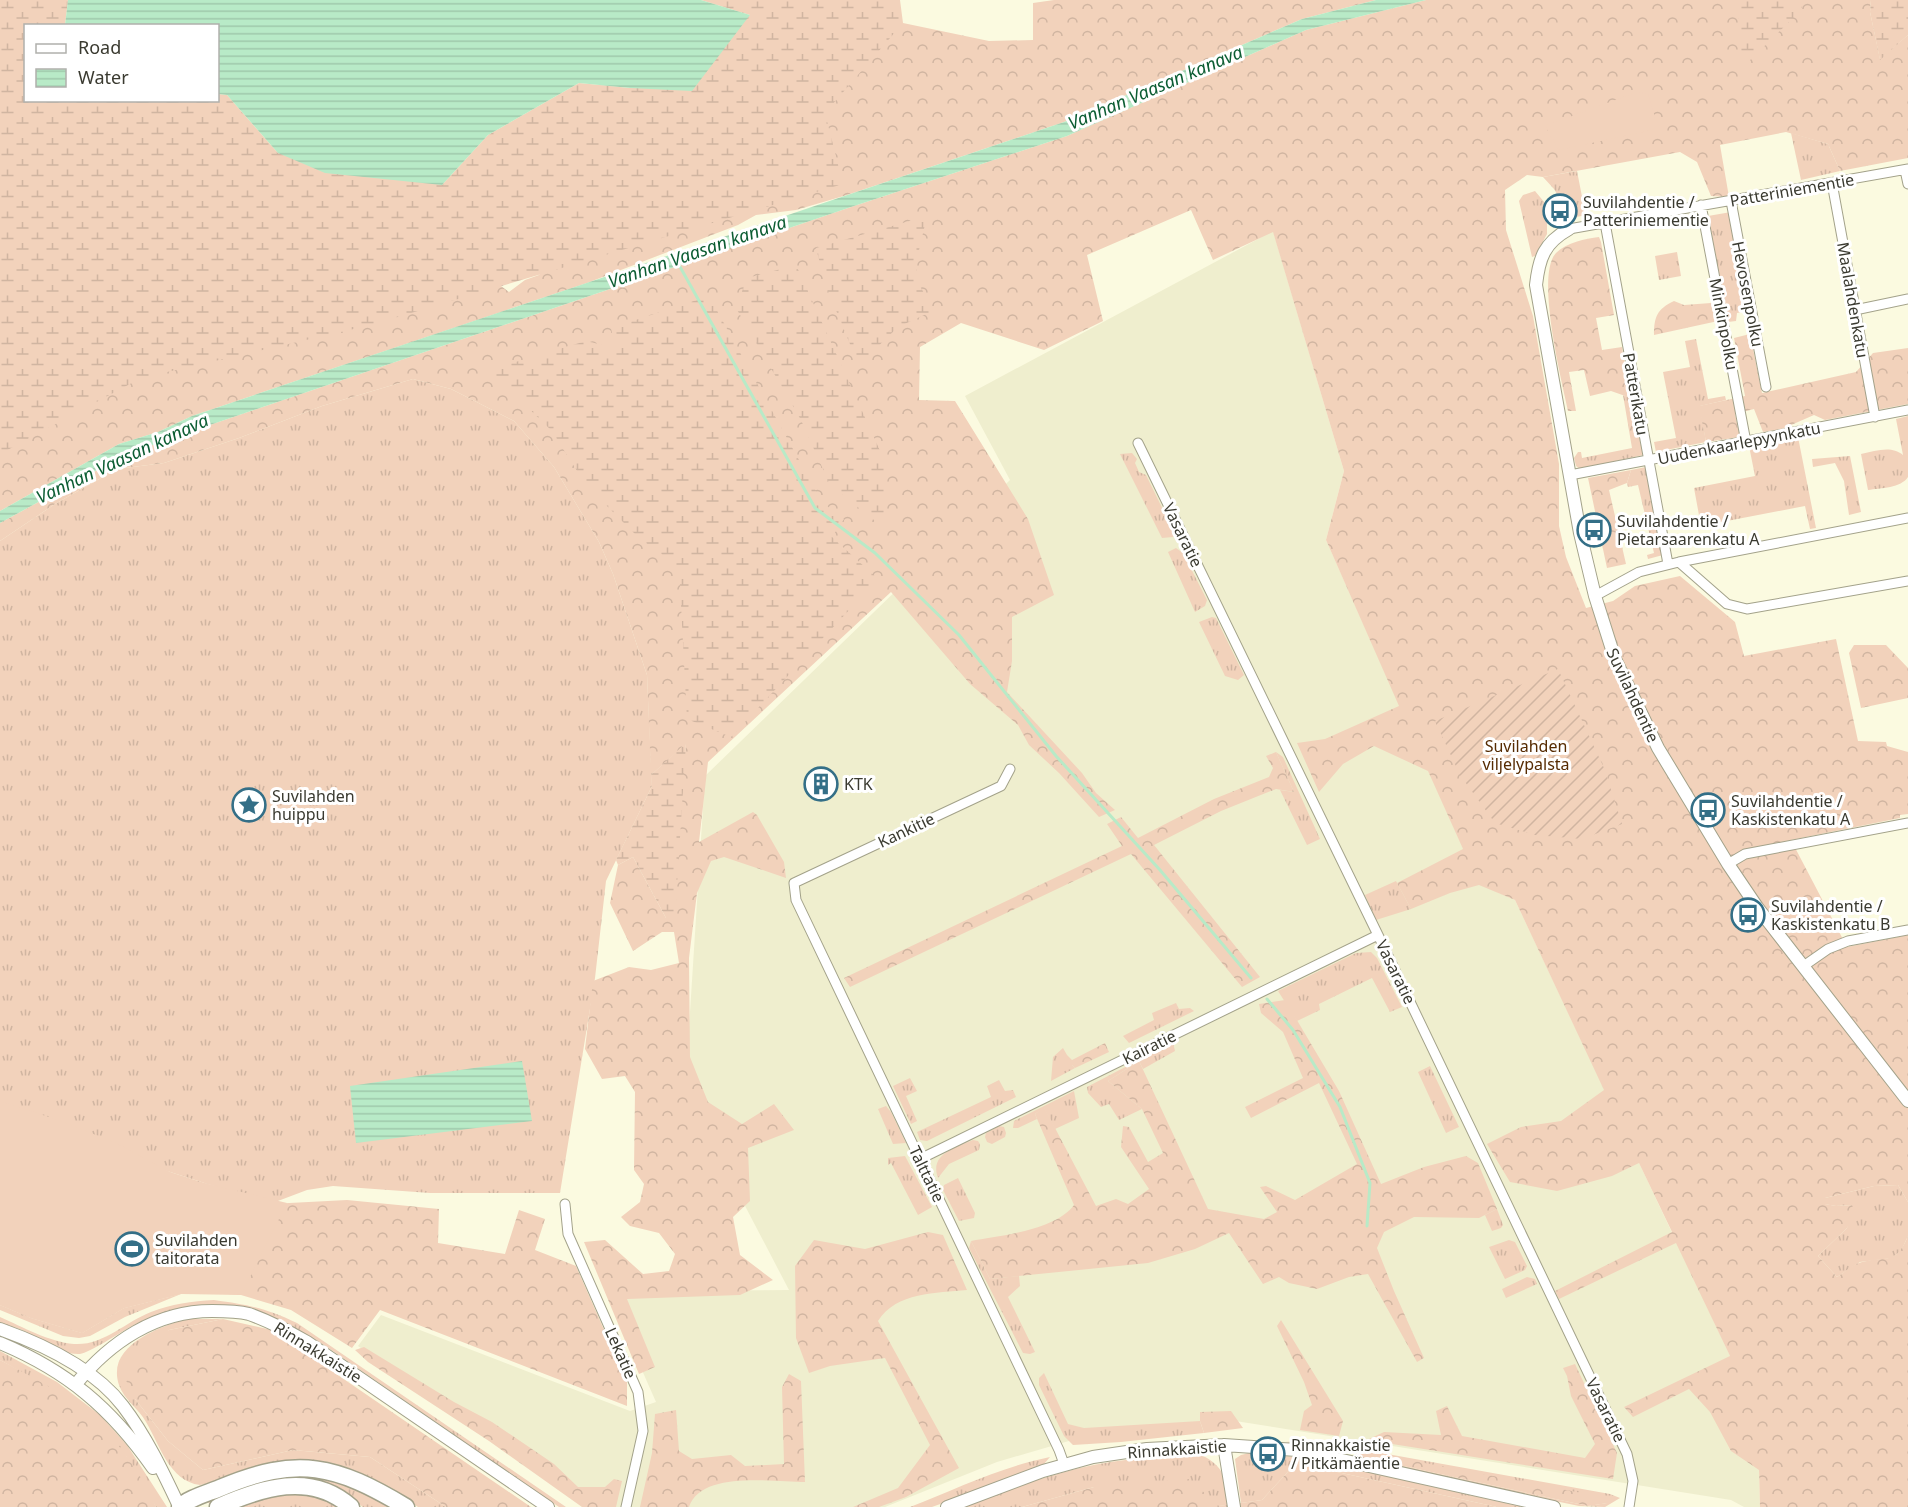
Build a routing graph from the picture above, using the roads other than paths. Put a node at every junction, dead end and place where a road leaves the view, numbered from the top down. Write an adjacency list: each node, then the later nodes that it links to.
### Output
1 (1907, 170): 2 (street, Patteriniementie); 3 (street)
2 (1832, 183): 4 (street, Patteriniementie); 9 (street, Maalahdenkatu)
3 (1908, 184)
4 (1731, 201): 5 (street, Patteriniementie); 10 (street, Hevosenpolku)
5 (1701, 205): 6 (street, Patteriniementie); 13 (street, Minkinpolku)
6 (1605, 223): 7 (street, Patteriniementie); 15 (street, Patterikatu)
7 (1569, 229): 16 (street, Suvilahdentie)
8 (1908, 299): 9 (street)
9 (1855, 310): 12 (street, Maalahdenkatu)
10 (1766, 387)
11 (1908, 410): 12 (street, Uudenkaarlepyynkatu)
12 (1875, 417): 13 (street, Uudenkaarlepyynkatu)
13 (1746, 442): 15 (street, Uudenkaarlepyynkatu)
14 (1138, 443): 27 (street, Vasaratie)
15 (1648, 461): 16 (street, Uudenkaarlepyynkatu); 19 (street, Patterikatu)
16 (1570, 476): 21 (street, Suvilahdentie)
17 (1908, 518): 18 (street)
18 (1679, 562): 19 (street); 20 (street)
19 (1668, 564): 21 (street)
20 (1908, 581)
21 (1595, 597): 24 (street, Suvilahdentie)
22 (1010, 769): 25 (street, Kankitie)
23 (1908, 823): 24 (street)
24 (1728, 864): 28 (street, Suvilahdentie)
25 (794, 883): 30 (street, Talttatie)
26 (1908, 930): 28 (street)
27 (1378, 935): 30 (street, Kairatie); 47 (street, Vasaratie)
28 (1804, 965): 29 (street, Suvilahdentie)
29 (1908, 1101)
30 (920, 1159): 37 (street, Talttatie)
31 (565, 1204): 43 (street, Lekatie)
32 (0, 1329): 34 (street)
33 (0, 1343): 35 (street)
34 (86, 1372): 35 (street, Rinnakkaistie); 38 (street); 42 (street, Rinnakkaistie)
35 (76, 1384): 38 (street)
36 (1224, 1445): 37 (street, Rinnakkaistie); 45 (street); 46 (street, Rinnakkaistie)
37 (1064, 1464): 44 (street, Rinnakkaistie)
38 (179, 1506): 41 (highway)
39 (218, 1507): 40 (highway)
40 (351, 1507)
41 (406, 1507)
42 (548, 1507)
43 (626, 1507)
44 (947, 1507)
45 (1234, 1507)
46 (1554, 1507)
47 (1629, 1507)

